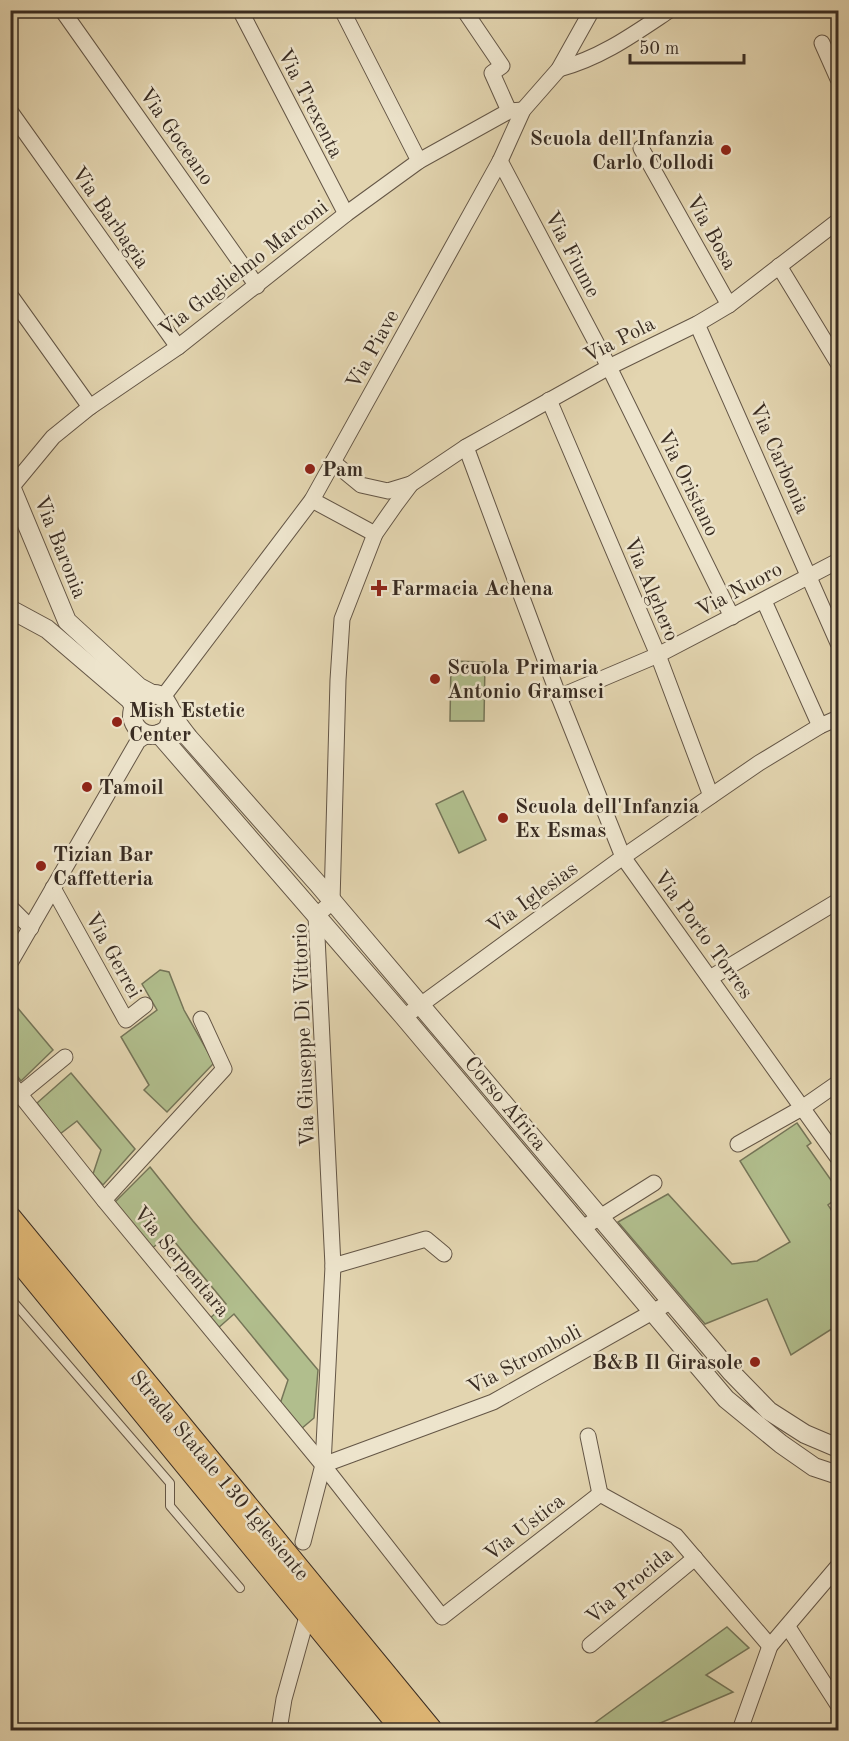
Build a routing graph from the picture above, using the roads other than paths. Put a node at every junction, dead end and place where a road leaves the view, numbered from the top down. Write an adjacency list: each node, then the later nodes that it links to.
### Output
1 (62, 10): 18 (street, Via Goceano)
2 (240, 10): 15 (street, Via Trexenta)
3 (342, 10): 13 (street)
4 (464, 10): 10 (street)
5 (592, 10): 8 (street, Via Piave)
6 (670, 10): 8 (street)
7 (822, 43): 9 (street)
8 (559, 69): 10 (street, Via Piave)
9 (838, 79)
10 (516, 110): 13 (street, Via Guglielmo Marconi); 14 (street, Via Piave)
11 (10, 111): 22 (street, Via Barbagia)
12 (641, 148): 20 (street, Via Bosa)
13 (419, 161): 15 (street, Via Guglielmo Marconi)
14 (500, 161): 24 (street, Via Fiume); 28 (street, Via Piave)
15 (346, 214): 18 (street, Via Guglielmo Marconi)
16 (838, 221): 17 (street, Via Pola)
17 (779, 266): 20 (street, Via Pola); 23 (street)
18 (257, 286): 22 (street, Via Guglielmo Marconi)
19 (10, 295): 26 (street)
20 (729, 305): 21 (street, Via Pola)
21 (697, 324): 24 (street, Via Pola); 34 (street, Via Carbonia)
22 (178, 347): 26 (street, Via Guglielmo Marconi)
23 (838, 363)
24 (609, 367): 25 (street, Via Pola); 37 (street, Via Oristano)
25 (549, 400): 27 (street, Via Pola); 39 (street, Via Alghero)
26 (90, 407): 30 (street, Via Guglielmo Marconi)
27 (465, 447): 29 (street, Via Pola); 40 (street, Via Porto Torres)
28 (333, 462): 29 (street, Via Pola); 31 (street, Via Piave)
29 (411, 484): 32 (street, Via Pola)
30 (11, 486): 41 (street, Via Baronia)
31 (312, 500): 32 (street); 41 (street, Via Piave)
32 (375, 534): 50 (street, Via Giuseppe Di Vittorio)
33 (838, 561): 34 (street, Via Nuoro)
34 (808, 576): 35 (street, Via Nuoro); 38 (street, Via Carbonia)
35 (764, 601): 37 (street, Via Nuoro); 44 (street)
36 (10, 609): 42 (street)
37 (732, 617): 39 (street, Via Nuoro)
38 (838, 643)
39 (658, 655): 40 (street, Via Nuoro); 46 (street, Via Alghero)
40 (560, 697): 47 (street, Via Porto Torres)
41 (164, 700): 42 (street); 45 (street); 50 (street, Corso Africa)
42 (134, 707): 45 (street)
43 (838, 718): 44 (street, Via Iglesias)
44 (820, 726): 46 (street, Via Iglesias)
45 (146, 734): 48 (street); 52 (street, Corso Africa)
46 (711, 796): 47 (street, Via Iglesias)
47 (623, 857): 55 (street, Via Porto Torres); 57 (street, Via Iglesias)
48 (53, 888): 53 (street); 56 (street, Via Gerrei)
49 (838, 901): 55 (street)
50 (332, 902): 52 (street, Via Giuseppe Di Vittorio); 57 (street, Corso Africa)
51 (10, 907): 53 (street)
52 (316, 916): 58 (street, Corso Africa); 73 (street, Via Giuseppe Di Vittorio)
53 (31, 928): 54 (street)
54 (10, 963)
55 (710, 978): 63 (street, Via Porto Torres)
56 (145, 1005)
57 (420, 1005): 58 (street, Via Iglesias); 68 (street, Corso Africa)
58 (404, 1017): 70 (street, Corso Africa)
59 (201, 1019): 67 (street)
60 (64, 1057): 62 (street)
61 (838, 1083): 63 (street)
62 (15, 1088): 67 (street, Via Serpentara)
63 (802, 1108): 64 (street); 65 (street, Via Porto Torres)
64 (738, 1144)
65 (838, 1158)
66 (654, 1183): 68 (street)
67 (104, 1200): 79 (street, Via Serpentara)
68 (599, 1218): 70 (street); 75 (street, Corso Africa)
69 (10, 1219): 93 (main road, Strada Statale 130 Iglesiente)
70 (581, 1229): 76 (street, Corso Africa)
71 (10, 1248): 86 (main road, Strada Statale 130 Iglesiente)
72 (444, 1254): 73 (street)
73 (333, 1266): 79 (street, Via Giuseppe Di Vittorio)
74 (10, 1298): 85 (lane)
75 (670, 1302): 76 (street, Via Stromboli); 78 (street, Corso Africa)
76 (653, 1313): 79 (street, Via Stromboli); 80 (street, Corso Africa)
77 (588, 1436): 81 (street)
78 (838, 1448)
79 (323, 1465): 81 (street, Via Ustica); 82 (street, Via Giuseppe Di Vittorio)
80 (838, 1474)
81 (600, 1494): 83 (street)
82 (303, 1542)
83 (695, 1558): 88 (street, Via Procida); 89 (street)
84 (838, 1566): 87 (street)
85 (240, 1588)
86 (308, 1613): 91 (street); 92 (main road, Strada Statale 130 Iglesiente)
87 (788, 1627): 89 (street); 90 (street)
88 (590, 1645)
89 (770, 1646): 94 (street)
90 (838, 1705)
91 (279, 1731)
92 (404, 1731)
93 (430, 1731)
94 (740, 1731)

